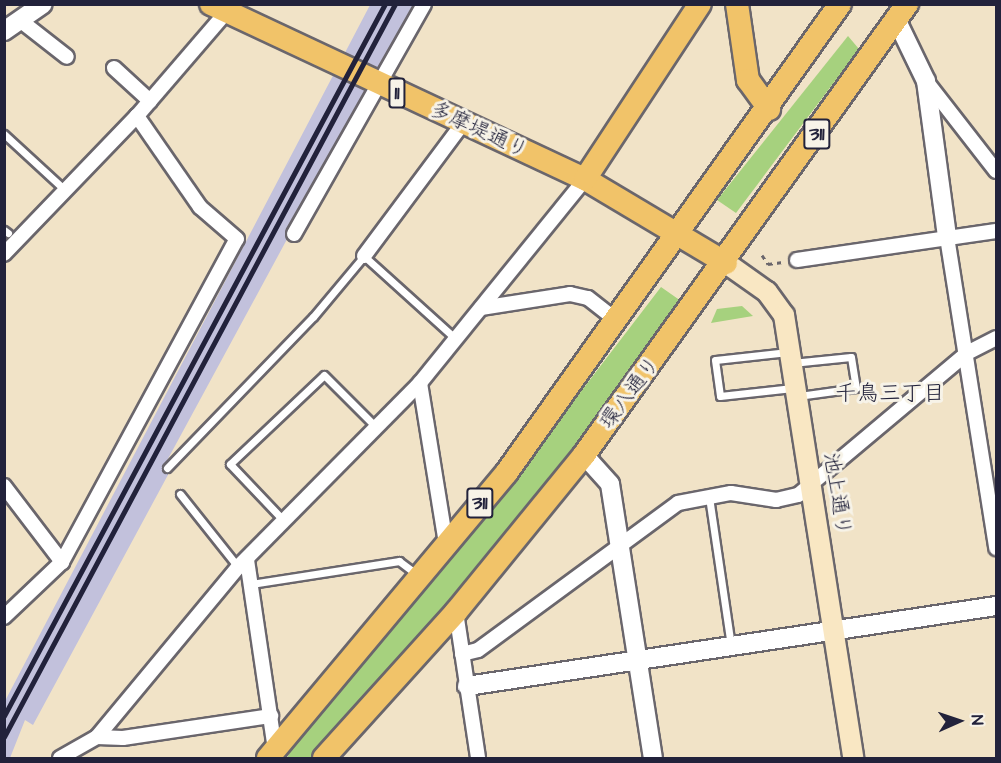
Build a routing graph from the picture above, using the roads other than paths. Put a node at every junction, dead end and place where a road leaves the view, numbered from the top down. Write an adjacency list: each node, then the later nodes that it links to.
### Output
1 (43, 4): 8 (street)
2 (424, 4): 13 (street)
3 (700, 4): 20 (main road)
4 (737, 4): 15 (main road)
5 (840, 4): 15 (main road, 311)
6 (224, 7): 13 (main road, 多摩堤通り / 11); 14 (street)
7 (897, 9): 12 (street); 29 (main road, 環八通り / 311)
8 (21, 21): 9 (street); 10 (street)
9 (4, 31)
10 (67, 57)
11 (114, 68): 14 (street)
12 (926, 81): 19 (street); 25 (street)
13 (376, 83): 17 (main road, 多摩堤通り / 11); 23 (street)
14 (150, 101): 16 (street)
15 (769, 109): 24 (main road, 311)
16 (137, 116): 21 (street); 49 (street)
17 (463, 123): 20 (main road, 多摩堤通り / 11); 27 (street)
18 (4, 134): 21 (lane)
19 (996, 171)
20 (585, 179): 24 (main road, 多摩堤通り / 11); 30 (street)
21 (66, 191): 26 (street)
22 (996, 231): 25 (street)
23 (294, 234)
24 (678, 236): 29 (main road, 多摩堤通り / 11); 31 (main road, 311)
25 (947, 237): 28 (street); 34 (street)
26 (8, 240)
27 (364, 255): 33 (lane); 40 (lane)
28 (797, 260)
29 (726, 263): 35 (main road, 池上通り); 39 (main road, 環八通り / 311)
30 (482, 308): 31 (street); 33 (street)
31 (616, 320): 46 (main road, 311)
32 (996, 338): 34 (street)
33 (456, 339): 36 (street)
34 (967, 353): 42 (street); 48 (street)
35 (792, 358): 37 (main road, 池上通り); 37 (lane); 37 (lane)
36 (420, 383): 38 (street); 46 (street)
37 (797, 392): 42 (main road, 池上通り)
38 (378, 428): 45 (street); 45 (lane)
39 (584, 455): 47 (street); 54 (main road, 環八通り / 311)
40 (167, 468)
41 (4, 486): 49 (street)
42 (812, 486): 44 (street); 56 (main road, 池上通り)
43 (180, 494): 50 (lane)
44 (708, 495): 47 (street); 57 (lane)
45 (285, 522): 50 (street)
46 (446, 544): 51 (main road, 311)
47 (620, 548): 58 (street); 59 (street)
48 (996, 548)
49 (62, 562): 55 (street)
50 (243, 564): 52 (street); 62 (street)
51 (419, 576): 52 (lane); 63 (main road, 311)
52 (251, 584): 61 (street)
53 (996, 606): 56 (street)
54 (456, 612): 58 (street); 65 (main road, 環八通り / 311)
55 (4, 617)
56 (833, 631): 57 (street); 68 (main road, 池上通り)
57 (731, 646): 59 (street)
58 (462, 654): 60 (street)
59 (638, 659): 60 (street); 67 (street)
60 (468, 686): 66 (street)
61 (271, 716): 62 (street); 63 (street)
62 (97, 737): 64 (street)
63 (273, 755)
64 (60, 759)
65 (324, 759)
66 (478, 759)
67 (653, 759)
68 (853, 759)

